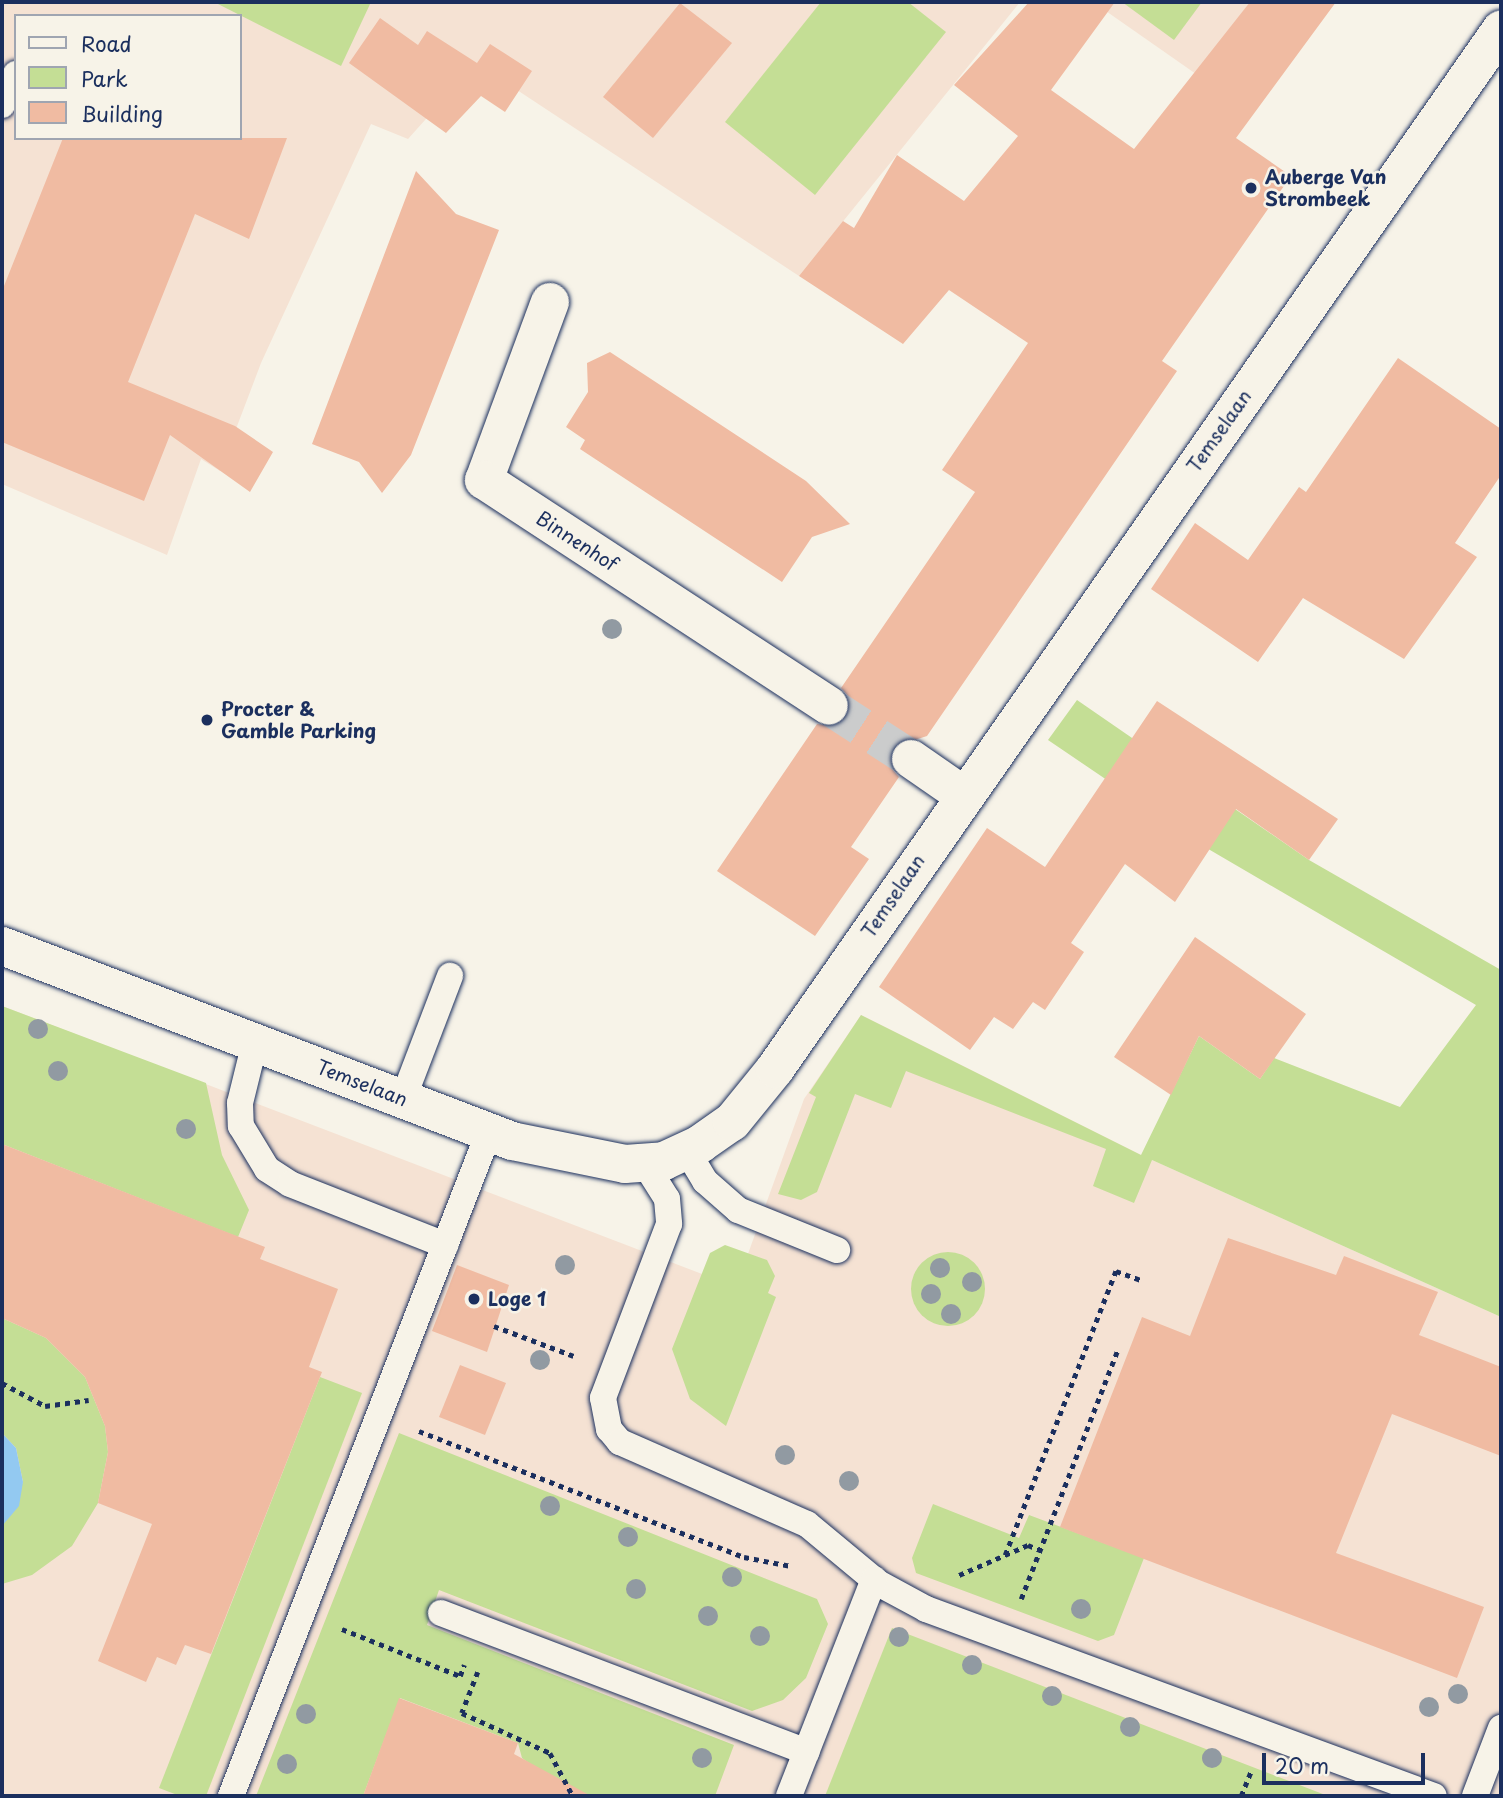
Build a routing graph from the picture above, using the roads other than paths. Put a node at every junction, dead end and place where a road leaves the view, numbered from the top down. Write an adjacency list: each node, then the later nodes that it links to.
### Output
1 (1501, 30): 7 (street, Temselaan)
2 (14, 79): 3 (lane)
3 (2, 106)
4 (550, 302): 5 (street, Binnenhof)
5 (829, 706)
6 (911, 759): 7 (street)
7 (963, 794): 13 (street, Temselaan)
8 (2, 946): 10 (street, Temselaan)
9 (450, 976): 11 (lane)
10 (255, 1042): 11 (street, Temselaan); 15 (lane)
11 (403, 1099): 12 (street, Temselaan)
12 (489, 1132): 14 (street, Temselaan); 15 (lane)
13 (687, 1151): 14 (street, Temselaan); 16 (lane)
14 (645, 1164): 17 (lane)
15 (445, 1245): 21 (lane)
16 (838, 1250)
17 (874, 1579): 20 (lane); 23 (lane)
18 (441, 1613): 20 (lane)
19 (1501, 1728): 24 (lane)
20 (806, 1752): 22 (lane)
21 (231, 1796)
22 (789, 1796)
23 (1434, 1796)
24 (1475, 1796)

